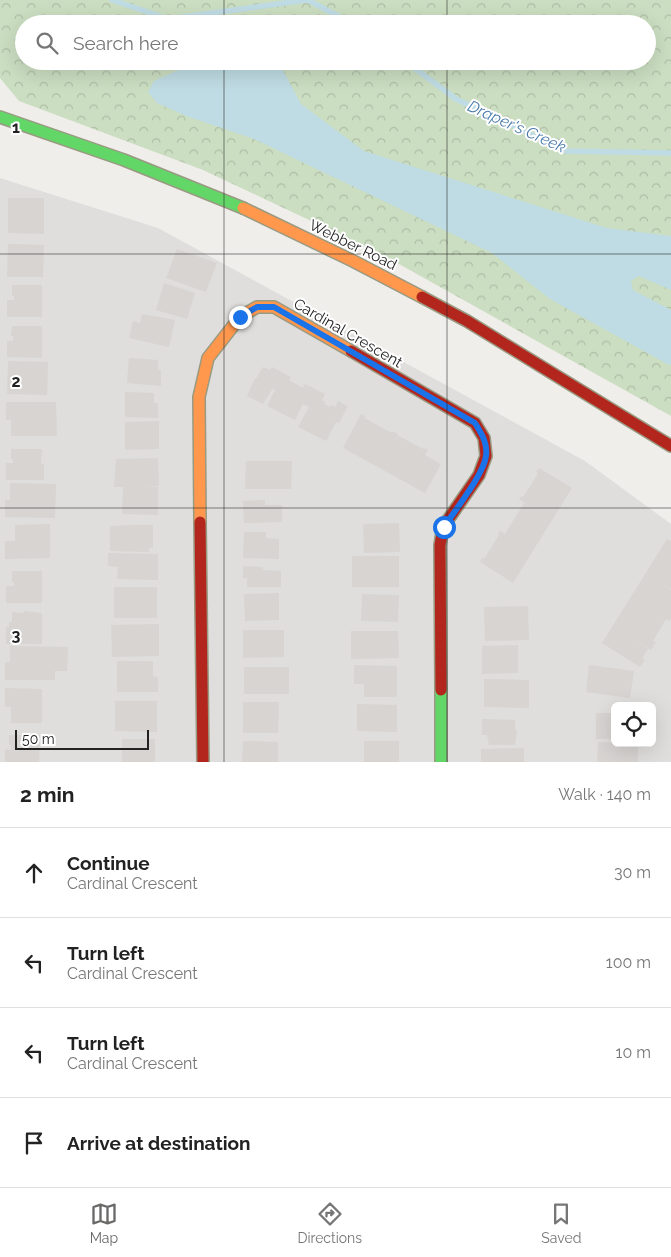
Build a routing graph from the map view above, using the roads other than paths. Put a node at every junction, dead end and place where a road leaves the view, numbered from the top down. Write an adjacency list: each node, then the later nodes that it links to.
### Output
1 (0, 117): 2 (street, Webber Road)
2 (671, 446)
3 (202, 762): 4 (street, Cardinal Crescent)
4 (441, 762)

